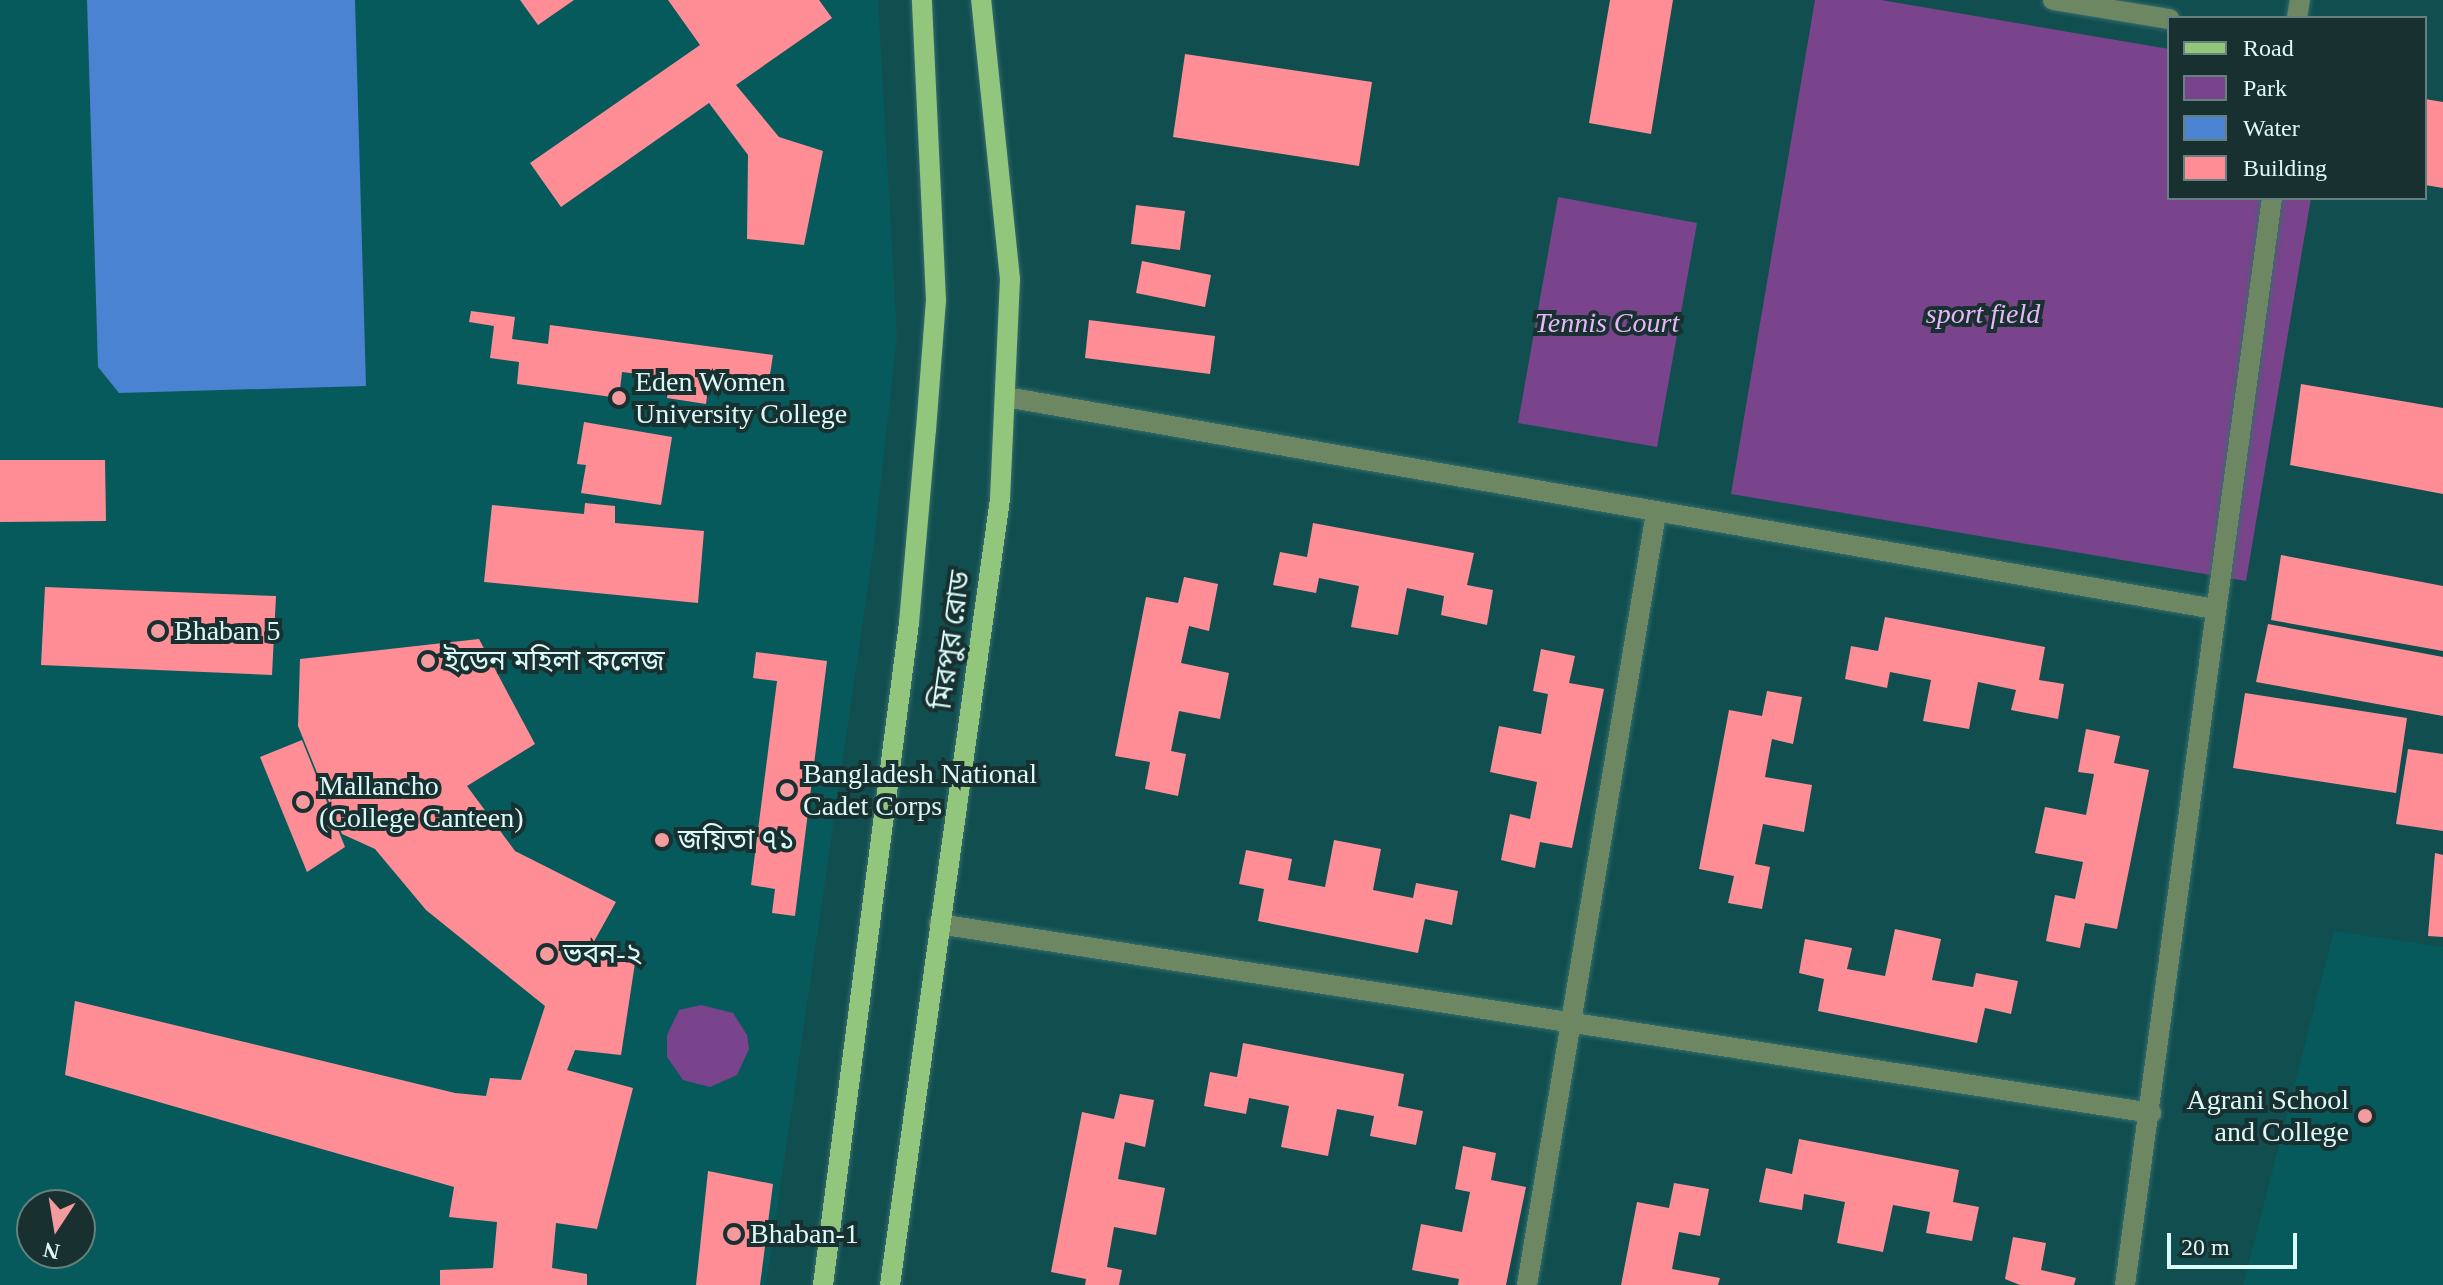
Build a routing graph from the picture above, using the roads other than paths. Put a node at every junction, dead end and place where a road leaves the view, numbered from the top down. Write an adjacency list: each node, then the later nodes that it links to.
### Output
1 (922, 0): 12 (main road, মিরপুর রোড)
2 (981, 0): 6 (main road, মিরপুর রোড)
3 (2053, 0): 4 (street)
4 (2167, 19)
5 (2272, 200): 8 (street)
6 (1006, 397): 7 (street); 9 (main road, মিরপুর রোড)
7 (1656, 513): 8 (street); 10 (street)
8 (2214, 609): 11 (street)
9 (939, 924): 10 (street); 13 (main road, মিরপুর রোড)
10 (1571, 1023): 11 (street); 14 (street)
11 (2151, 1113): 15 (street)
12 (823, 1285)
13 (890, 1285)
14 (1527, 1285)
15 (2125, 1285)

